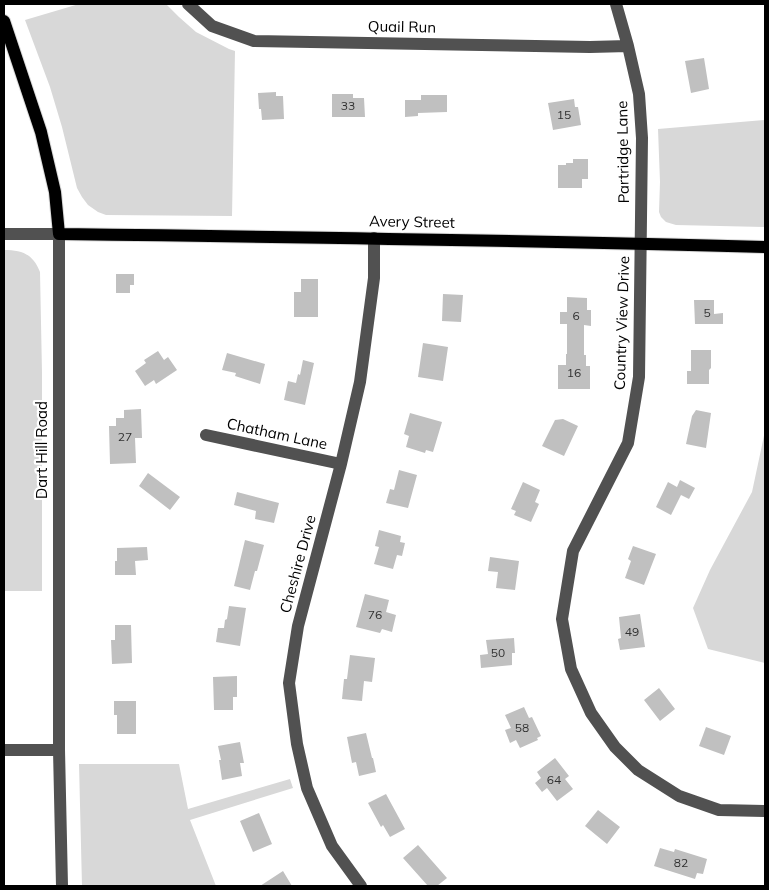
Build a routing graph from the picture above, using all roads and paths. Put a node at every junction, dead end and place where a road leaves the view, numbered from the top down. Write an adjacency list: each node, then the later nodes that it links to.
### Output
1 (188, 4): 4 (street, Quail Run)
2 (616, 4): 4 (street, Partridge Lane)
3 (4, 21): 6 (main road, Dart Hill Road)
4 (628, 46): 8 (street, Partridge Lane)
5 (4, 234): 6 (street)
6 (59, 234): 7 (main road, Avery Street); 13 (street, Dart Hill Road)
7 (374, 238): 8 (main road, Avery Street); 11 (street, Cheshire Drive)
8 (640, 243): 9 (main road, Avery Street); 14 (street, Country View Drive)
9 (765, 247)
10 (206, 436): 11 (street, Chatham Lane)
11 (341, 464): 16 (street, Cheshire Drive)
12 (4, 750): 13 (street)
13 (59, 750): 15 (street, Dart Hill Road)
14 (765, 811)
15 (62, 886)
16 (361, 886)

